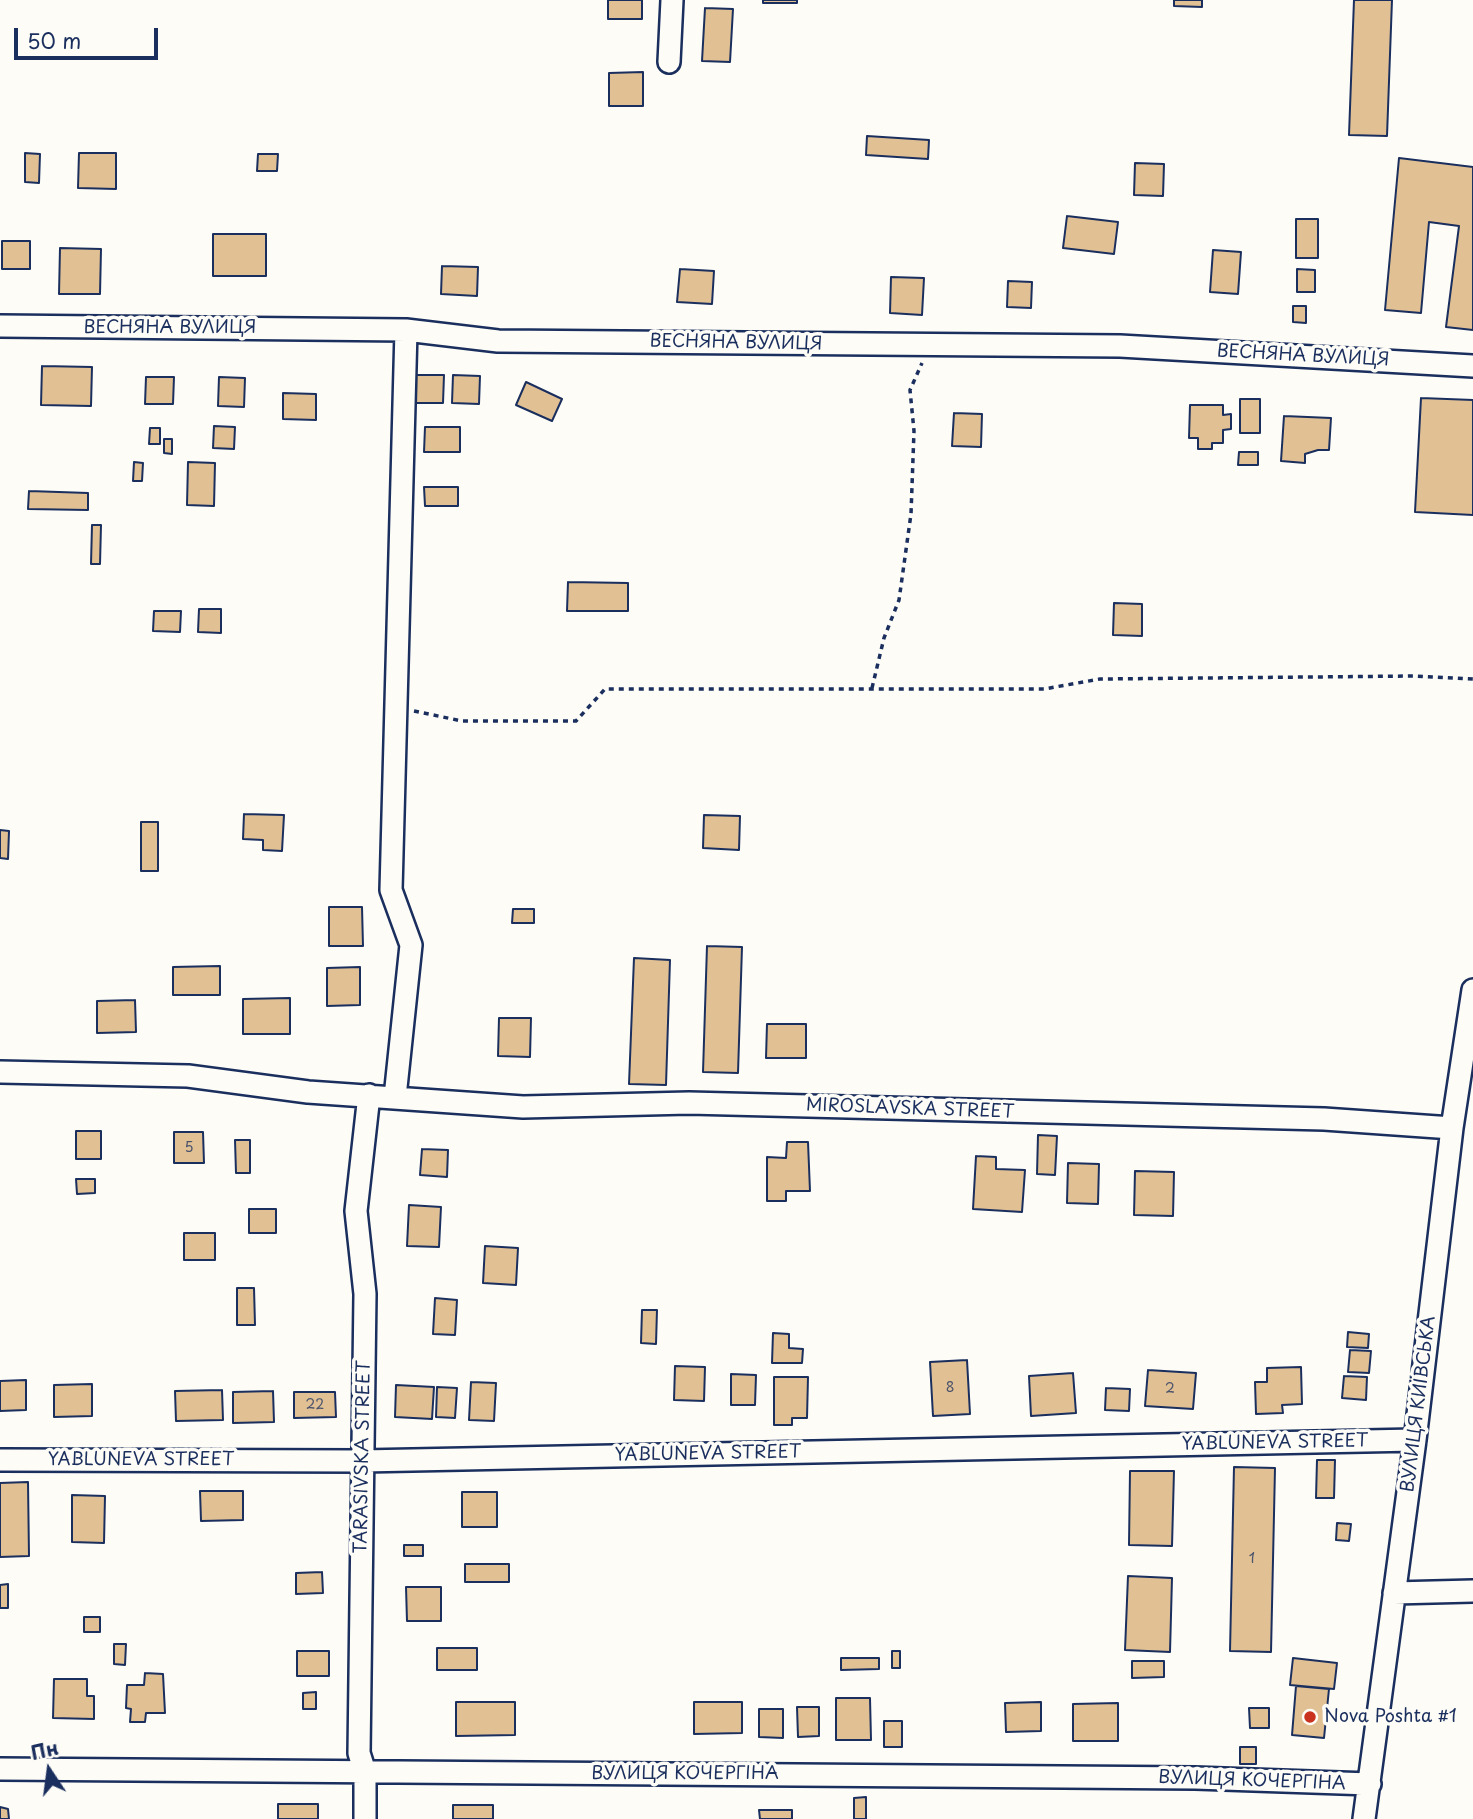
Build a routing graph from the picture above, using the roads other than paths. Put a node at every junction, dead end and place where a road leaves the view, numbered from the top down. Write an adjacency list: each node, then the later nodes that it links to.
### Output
1 (672, 0): 2 (street)
2 (669, 62)
3 (0, 327): 4 (street, ВЕСНЯНА ВУЛИЦЯ)
4 (406, 330): 5 (street, ВЕСНЯНА ВУЛИЦЯ); 9 (street)
5 (1473, 366)
6 (1473, 990): 10 (street, ВУЛИЦЯ КИЇВСЬКА)
7 (0, 1072): 8 (street, MIROSLAVSKA STREET)
8 (369, 1096): 9 (street, MIROSLAVSKA STREET); 13 (street, TARASIVSKA STREET)
9 (395, 1097): 10 (street, MIROSLAVSKA STREET)
10 (1452, 1128): 11 (street, ВУЛИЦЯ КИЇВСЬКА)
11 (1415, 1440): 13 (street, YABLUNEVA STREET); 15 (street, ВУЛИЦЯ КИЇВСЬКА)
12 (0, 1460): 13 (street, YABLUNEVA STREET)
13 (362, 1461): 17 (street, TARASIVSKA STREET)
14 (1473, 1591): 15 (street)
15 (1394, 1593): 18 (street, ВУЛИЦЯ КИЇВСЬКА)
16 (0, 1769): 17 (street, ВУЛИЦЯ КОЧЕРГІНА)
17 (365, 1772): 18 (street, ВУЛИЦЯ КОЧЕРГІНА); 19 (street, TARASIVSKA STREET)
18 (1370, 1784): 20 (street, ВУЛИЦЯ КИЇВСЬКА)
19 (365, 1819)
20 (1364, 1819)

